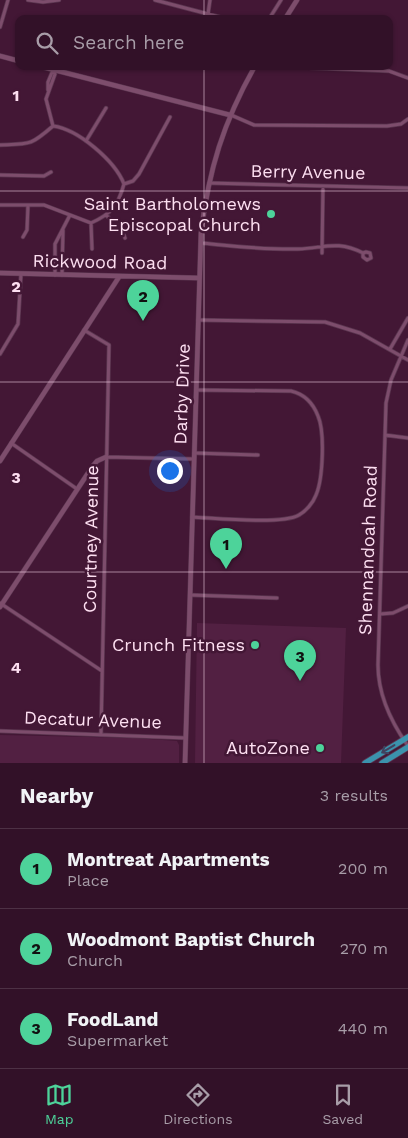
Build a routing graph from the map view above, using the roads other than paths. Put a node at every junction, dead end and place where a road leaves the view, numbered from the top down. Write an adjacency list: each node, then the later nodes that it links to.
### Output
1 (8, 0): 12 (street)
2 (28, 0): 3 (street)
3 (59, 0)
4 (156, 0): 8 (street)
5 (210, 0): 8 (street)
6 (281, 0): 10 (street)
7 (297, 0): 11 (main road)
8 (208, 14): 9 (street)
9 (212, 15)
10 (272, 15)
11 (288, 15)
12 (0, 26)
13 (0, 56): 14 (main road)
14 (15, 60)
15 (54, 70): 20 (main road); 23 (street)
16 (253, 70): 20 (main road, Darby Drive)
17 (364, 70): 18 (street)
18 (408, 78)
19 (106, 108): 24 (street)
20 (230, 115): 22 (street); 28 (main road, Darby Drive)
21 (170, 117): 29 (street)
22 (408, 119)
23 (53, 126): 24 (street); 25 (street)
24 (86, 141): 29 (street)
25 (0, 145)
26 (51, 172): 27 (street)
27 (0, 175)
28 (208, 183): 30 (street, Berry Avenue); 40 (main road, Darby Drive)
29 (124, 184): 35 (street)
30 (323, 186): 31 (street, Berry Avenue); 41 (street)
31 (408, 188)
32 (0, 205): 33 (street)
33 (28, 205): 34 (street); 38 (street)
34 (70, 215): 36 (street); 37 (street)
35 (106, 216): 36 (street); 39 (street)
36 (91, 223): 42 (street)
37 (63, 229): 47 (street); 48 (street)
38 (23, 237)
39 (125, 238)
40 (200, 243): 41 (street); 50 (main road, Darby Drive)
41 (322, 244): 43 (street); 44 (street)
42 (92, 249)
43 (322, 253)
44 (363, 253)
45 (0, 273): 46 (main road, Rickwood Road)
46 (21, 274): 47 (main road, Rickwood Road); 56 (street)
47 (55, 274): 48 (main road, Rickwood Road)
48 (62, 275): 49 (main road, Rickwood Road)
49 (118, 277): 50 (main road, Rickwood Road); 53 (main road)
50 (199, 278): 52 (main road, Darby Drive)
51 (408, 318): 55 (street)
52 (198, 320): 55 (street); 59 (main road, Darby Drive)
53 (83, 330): 62 (main road); 65 (street, Courtney Avenue)
54 (408, 340): 57 (street, Shennandoah Road)
55 (390, 349): 57 (street)
56 (0, 354)
57 (401, 357): 58 (street); 60 (street, Shennandoah Road)
58 (408, 360)
59 (196, 390): 64 (main road, Darby Drive); 68 (street)
60 (385, 435): 61 (street); 73 (street, Shennandoah Road)
61 (408, 438)
62 (12, 443): 66 (main road); 67 (street)
63 (258, 455): 64 (street)
64 (194, 456): 65 (street); 68 (main road, Darby Drive)
65 (106, 457): 67 (main road); 74 (street, Courtney Avenue)
66 (0, 461)
67 (77, 489): 71 (main road)
68 (192, 517): 69 (main road, Darby Drive)
69 (190, 595): 70 (street); 77 (main road, Darby Drive)
70 (277, 598)
71 (1, 605): 74 (street)
72 (408, 606): 73 (street)
73 (380, 614): 78 (street, Shennandoah Road)
74 (102, 671): 76 (street, Courtney Avenue)
75 (0, 731): 76 (street, Decatur Avenue)
76 (101, 733): 77 (street, Decatur Avenue)
77 (186, 738): 80 (main road, Darby Drive)
78 (406, 739): 79 (street, Shennandoah Road); 81 (highway, one-way to 81)
79 (408, 747): 82 (highway)
80 (185, 763)
81 (365, 763)
82 (382, 763)

